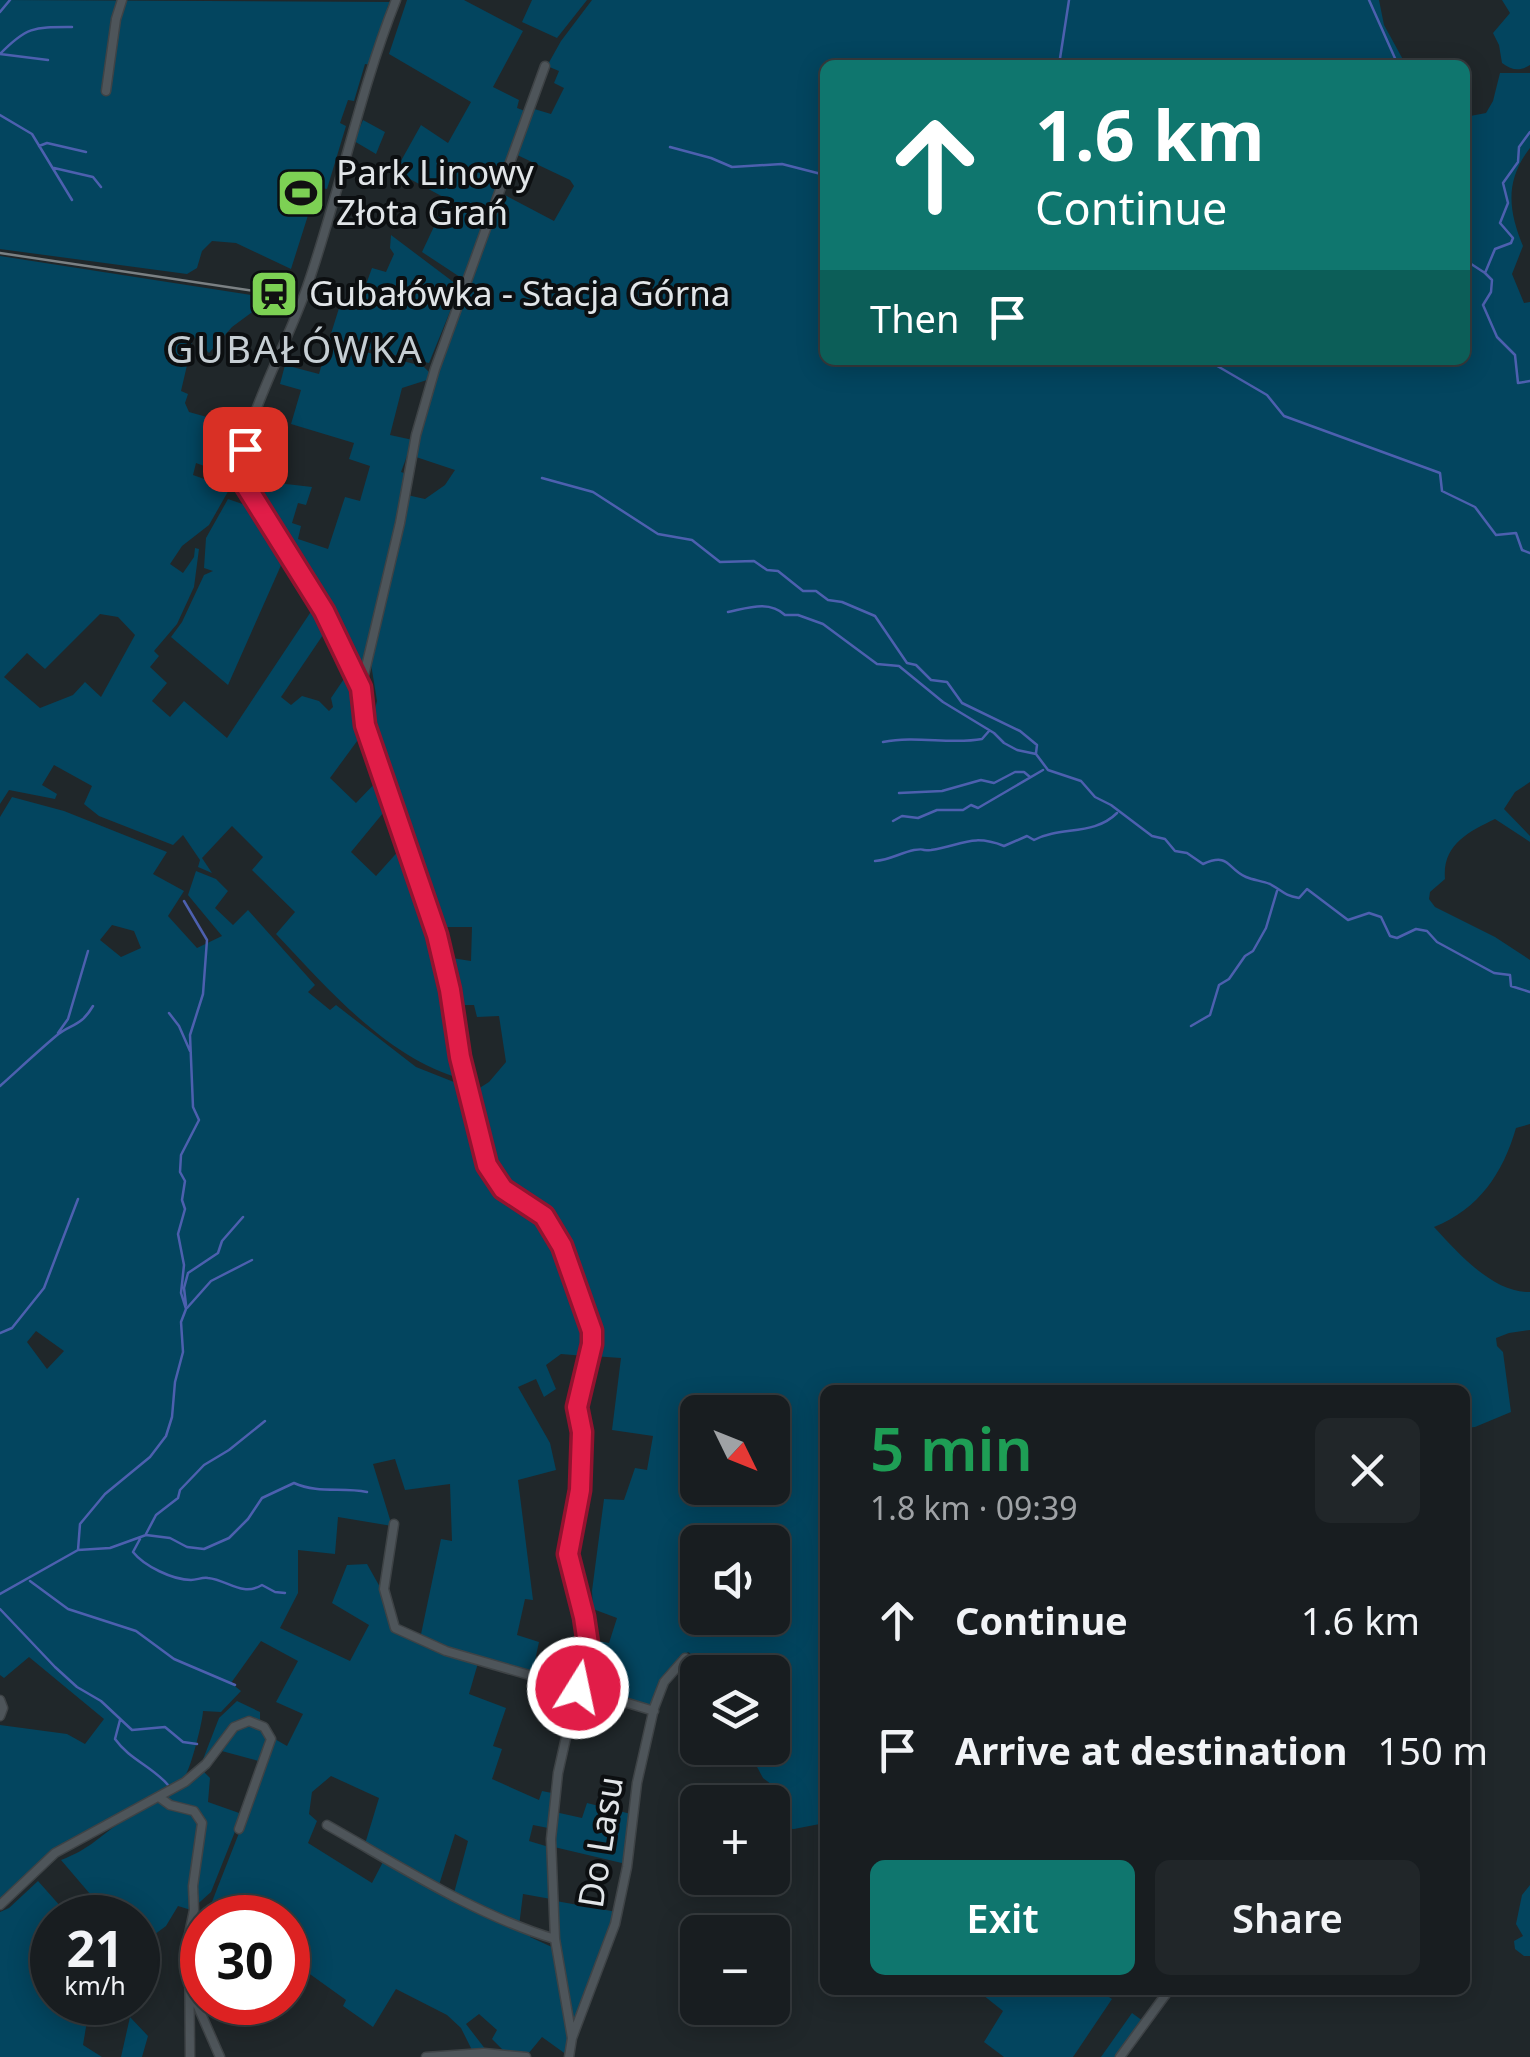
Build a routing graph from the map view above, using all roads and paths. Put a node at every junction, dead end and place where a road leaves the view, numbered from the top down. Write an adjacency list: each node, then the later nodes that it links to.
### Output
1 (122, 0): 4 (street)
2 (396, 0): 5 (street)
3 (545, 66): 5 (street)
4 (106, 90)
5 (361, 688): 8 (street)
6 (394, 1524): 8 (street)
7 (680, 1664): 10 (street, Do Lasu)
8 (578, 1689): 10 (street); 17 (street)
9 (0, 1700): 11 (street)
10 (654, 1711): 21 (street, Do Lasu)
11 (0, 1716)
12 (159, 1797): 14 (street); 15 (street); 16 (street)
13 (327, 1825): 17 (street)
14 (238, 1829)
15 (194, 1895)
16 (0, 1905)
17 (556, 1939): 21 (street)
18 (1165, 1995): 27 (street)
19 (190, 2025): 22 (street)
20 (206, 2025): 23 (street)
21 (572, 2038): 26 (street)
22 (190, 2057)
23 (220, 2057)
24 (426, 2057): 25 (street)
25 (526, 2057)
26 (569, 2057)
27 (1120, 2057)

